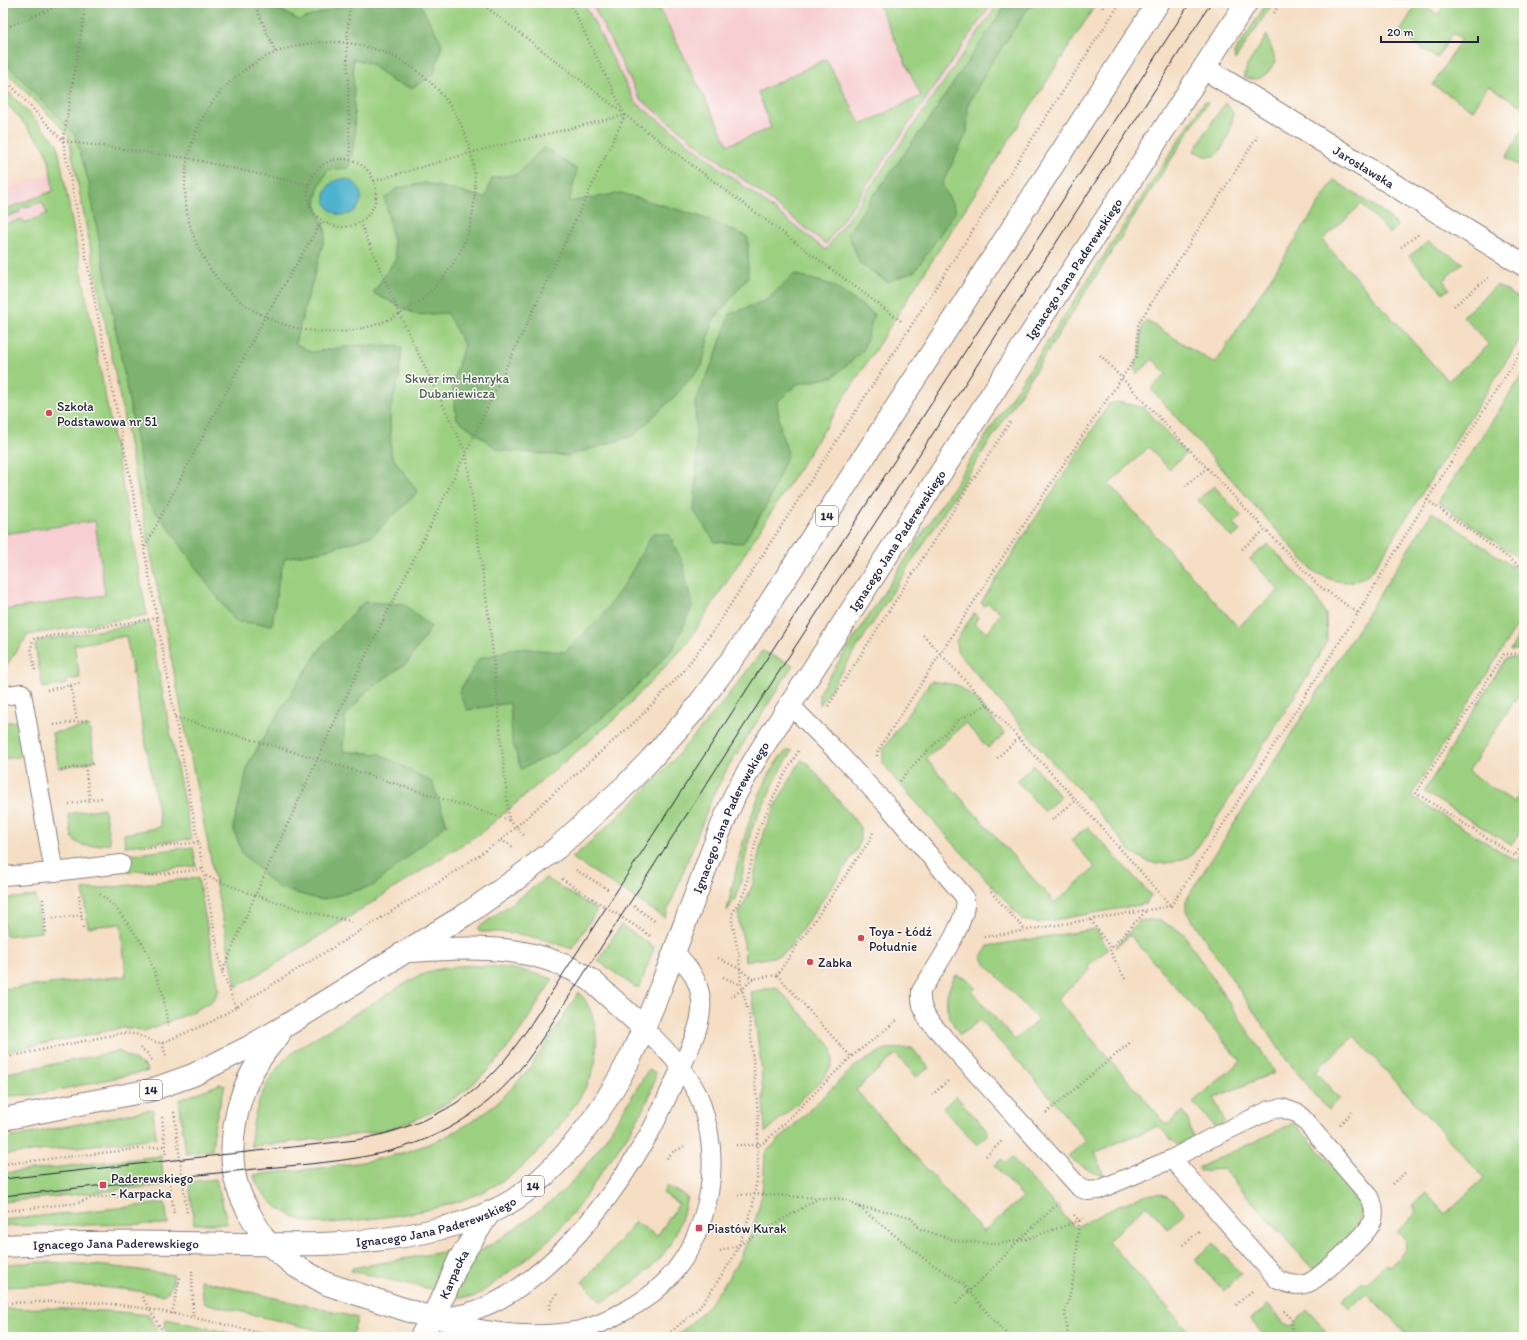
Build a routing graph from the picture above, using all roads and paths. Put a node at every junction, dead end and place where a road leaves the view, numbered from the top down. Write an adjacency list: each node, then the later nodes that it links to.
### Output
1 (65, 3): 14 (path)
2 (85, 3): 21 (path)
3 (254, 3): 16 (path)
4 (350, 3): 15 (path)
5 (482, 3): 19 (path)
6 (570, 3): 19 (path)
7 (1101, 3): 12 (path)
8 (1120, 3): 78 (path)
9 (1158, 3): 108 (main road, 14)
10 (1246, 3): 17 (main road, Ignacego Jana Paderewskiego / 14)
11 (1280, 3): 13 (path)
12 (1103, 8)
13 (1272, 16)
14 (3, 29)
15 (347, 41): 16 (path); 22 (path); 24 (path)
16 (276, 53): 23 (path)
17 (1204, 68): 31 (main road, Jarosławska); 60 (main road, Ignacego Jana Paderewskiego / 14)
18 (3, 78): 21 (path)
19 (625, 115): 22 (path); 36 (path); 41 (path)
20 (1260, 133): 39 (path)
21 (63, 141): 23 (path); 46 (path)
22 (473, 152): 25 (path); 34 (path)
23 (187, 158): 26 (path); 35 (path)
24 (350, 159): 25 (path); 26 (path)
25 (374, 182): 28 (path)
26 (308, 185): 27 (path)
27 (322, 221): 28 (path); 35 (path)
28 (360, 222): 34 (path)
29 (1424, 230): 30 (path)
30 (1401, 247)
31 (1524, 265)
32 (1487, 272): 33 (path)
33 (1454, 306)
34 (400, 315): 35 (path); 41 (path)
35 (265, 317): 46 (path)
36 (901, 321)
37 (1524, 347): 44 (path)
38 (1100, 355): 39 (path)
39 (1122, 378): 42 (path); 52 (path)
40 (1014, 415): 63 (path)
41 (466, 453): 66 (path); 76 (path)
42 (1207, 468): 43 (path); 45 (path)
43 (1185, 486)
44 (1427, 500): 48 (path); 49 (path)
45 (1265, 530): 47 (path); 49 (path)
46 (144, 548): 50 (path)
47 (1242, 549)
48 (1524, 568)
49 (1358, 613): 95 (path)
50 (157, 618): 54 (path); 61 (path)
51 (924, 635): 52 (path)
52 (941, 654): 59 (path); 68 (path)
53 (1524, 654): 79 (path)
54 (36, 677)
55 (81, 683): 56 (path)
56 (71, 686): 57 (path); 62 (path)
57 (45, 690)
58 (3, 696): 84 (lane)
59 (988, 704): 64 (path); 75 (path)
60 (790, 705): 63 (lane); 106 (main road, Ignacego Jana Paderewskiego / 14)
61 (175, 717): 66 (path); 80 (path)
62 (77, 721)
63 (813, 728): 75 (lane); 110 (path)
64 (1019, 738): 65 (path); 73 (path)
65 (997, 758)
66 (318, 759): 76 (path); 93 (path)
67 (96, 763): 69 (path)
68 (876, 763)
69 (84, 766): 70 (path); 72 (path)
70 (59, 771)
71 (102, 798): 72 (path)
72 (90, 800): 74 (path)
73 (1076, 800): 77 (path); 95 (path)
74 (66, 804)
75 (886, 804): 103 (lane); 112 (path)
76 (509, 820): 78 (path)
77 (1052, 820)
78 (516, 827): 117 (path)
79 (1524, 841)
80 (199, 842): 81 (path); 86 (path)
81 (141, 849)
82 (121, 864): 84 (lane)
83 (572, 867): 90 (path)
84 (54, 872): 85 (lane)
85 (3, 876)
86 (206, 876): 93 (path); 111 (path)
87 (558, 877): 106 (path)
88 (78, 890): 97 (path)
89 (96, 890): 119 (path)
90 (609, 890)
91 (989, 890): 104 (path)
92 (42, 893): 98 (path)
93 (255, 895): 100 (path); 111 (path)
94 (634, 906): 101 (path)
95 (1171, 906): 96 (path)
96 (1146, 910): 99 (path); 107 (path)
97 (82, 915): 98 (path); 102 (path)
98 (45, 919): 105 (path)
99 (1091, 920): 104 (path); 107 (path)
100 (354, 922)
101 (657, 922)
102 (83, 928)
103 (959, 928): 104 (path); 133 (lane)
104 (1025, 930)
105 (46, 932)
106 (666, 946): 120 (main road, Ignacego Jana Paderewskiego / 14); 125 (lane)
107 (1111, 950): 114 (path)
108 (408, 951): 118 (main road, 14); 120 (main road)
109 (718, 958): 110 (path)
110 (740, 969): 113 (path); 115 (path)
111 (222, 972): 117 (path)
112 (777, 975): 113 (path); 136 (path)
113 (752, 979): 115 (path)
114 (1125, 979)
115 (742, 990): 116 (path); 136 (path)
116 (731, 997)
117 (236, 1007): 123 (path)
118 (287, 1025): 131 (main road, 14); 157 (main road)
119 (168, 1027)
120 (644, 1028): 125 (lane); 152 (main road, Ignacego Jana Paderewskiego / 14)
121 (1132, 1041): 133 (path)
122 (140, 1048): 124 (path)
123 (3, 1058)
124 (153, 1062)
125 (681, 1067): 174 (lane); 174 (lane)
126 (951, 1079): 127 (path)
127 (932, 1095)
128 (174, 1110): 154 (path)
129 (1352, 1112): 132 (path)
130 (161, 1113): 137 (path)
131 (3, 1119)
132 (1339, 1126)
133 (1027, 1129): 140 (lane)
134 (1003, 1139): 139 (path)
135 (731, 1145): 136 (path)
136 (759, 1145): 146 (path)
137 (165, 1146): 138 (path); 141 (path)
138 (166, 1156)
139 (986, 1156)
140 (1172, 1159): 140 (lane)
141 (3, 1164)
142 (1406, 1172): 144 (path)
143 (170, 1184): 145 (path)
144 (1387, 1188)
145 (171, 1193): 151 (path); 153 (path)
146 (755, 1194): 147 (path); 148 (path); 158 (path)
147 (738, 1195)
148 (819, 1198): 150 (path); 158 (path)
149 (1060, 1201): 156 (path)
150 (859, 1207): 156 (path); 165 (path)
151 (3, 1211)
152 (489, 1213): 157 (main road, Ignacego Jana Paderewskiego / 14); 174 (main road, Karpacka)
153 (174, 1216)
154 (187, 1217)
155 (1202, 1228): 159 (path)
156 (1019, 1240): 165 (path); 179 (path)
157 (268, 1244): 160 (main road, Ignacego Jana Paderewskiego / 14); 174 (main road)
158 (739, 1245): 161 (path); 177 (path)
159 (1183, 1245)
160 (3, 1246)
161 (720, 1251)
162 (180, 1277): 171 (path)
163 (193, 1279): 172 (path)
164 (1254, 1289): 169 (path)
165 (969, 1291): 168 (path); 178 (path)
166 (142, 1297): 170 (path)
167 (3, 1303): 170 (path)
168 (956, 1304)
169 (1236, 1305)
170 (149, 1309): 171 (path); 175 (path)
171 (172, 1314): 172 (path)
172 (193, 1318): 176 (path)
173 (1292, 1319): 180 (path)
174 (426, 1328)
175 (166, 1337)
176 (278, 1337)
177 (665, 1337)
178 (1010, 1337)
179 (1068, 1337)
180 (1296, 1337)

